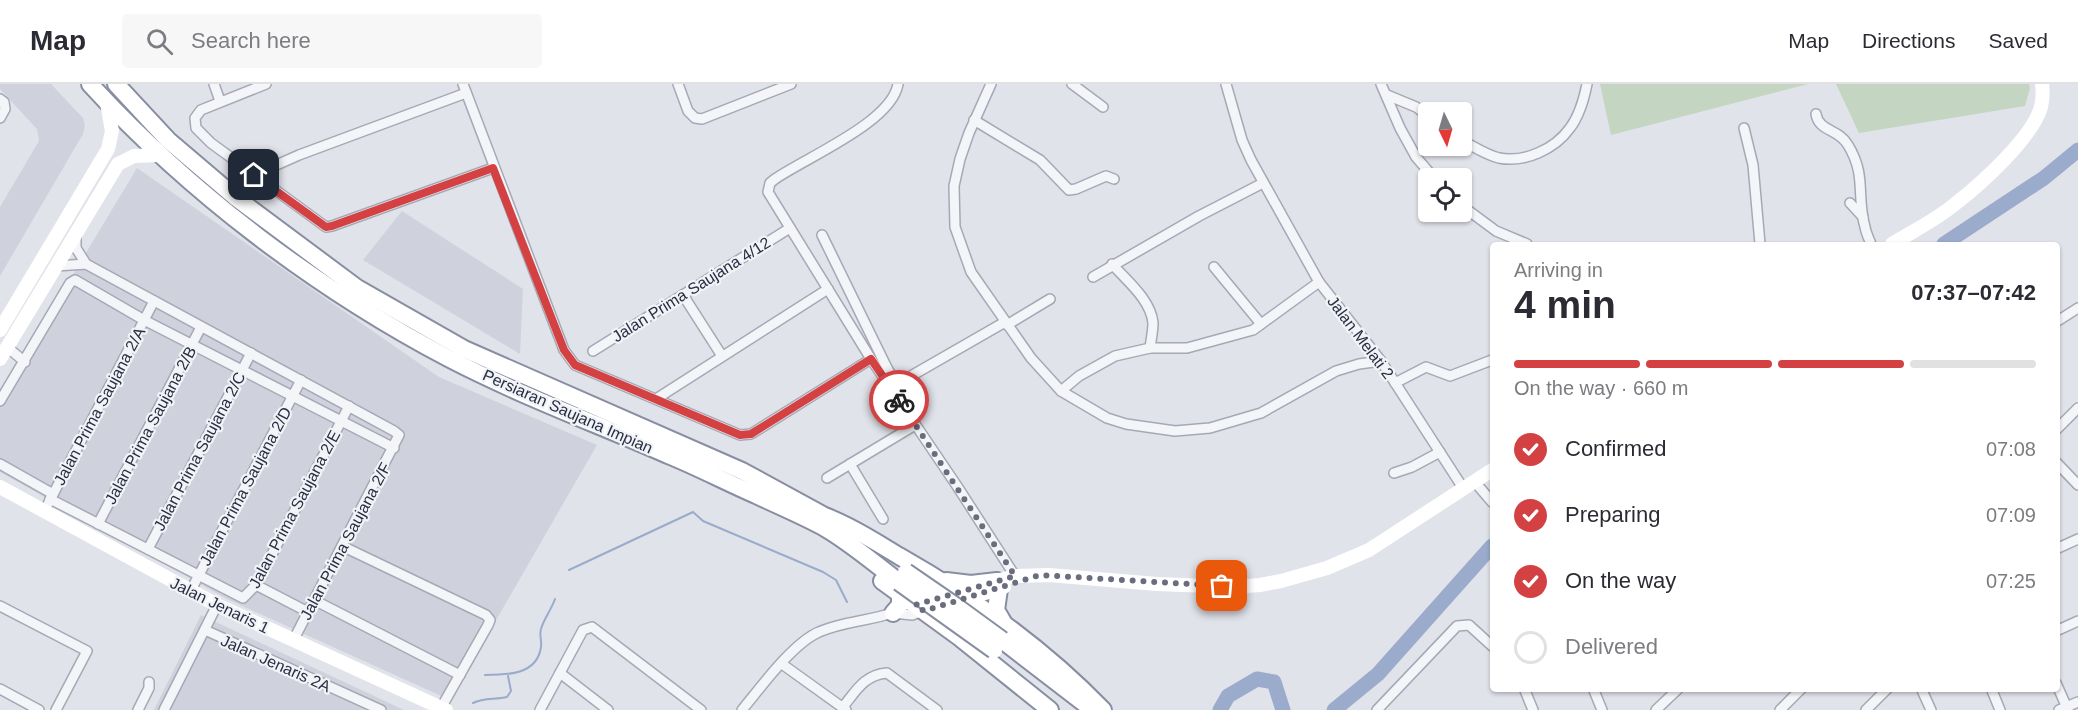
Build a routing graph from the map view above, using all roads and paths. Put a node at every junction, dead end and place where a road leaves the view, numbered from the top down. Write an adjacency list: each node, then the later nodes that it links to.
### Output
1 (90, 84): 18 (highway, Persiaran Saujana Impian)
2 (116, 84): 94 (highway, Persiaran Saujana Impian)
3 (214, 84): 17 (street)
4 (266, 84): 17 (street)
5 (678, 84): 6 (street)
6 (791, 84)
7 (898, 84): 35 (street)
8 (992, 84): 23 (street)
9 (1072, 84): 19 (street)
10 (1226, 84): 31 (street, Jalan Melati 2)
11 (1381, 84): 15 (street)
12 (1587, 84): 25 (street)
13 (2042, 84): 41 (street)
14 (464, 89): 27 (street); 29 (street)
15 (1387, 95): 20 (street); 28 (street)
16 (0, 99): 22 (street)
17 (220, 101): 29 (street)
18 (107, 103): 26 (highway, Persiaran Saujana Impian); 58 (street)
19 (1103, 107)
20 (1418, 110)
21 (1816, 114): 34 (street)
22 (0, 118)
23 (974, 120): 30 (street); 55 (street)
24 (1744, 128): 39 (street)
25 (1472, 145)
26 (159, 155): 36 (street); 105 (highway, Persiaran Saujana Impian)
27 (493, 168): 29 (street); 74 (street)
28 (1425, 168)
29 (254, 175)
30 (1114, 179)
31 (1263, 183): 43 (street); 47 (street, Jalan Melati 2)
32 (1850, 203): 34 (street)
33 (1472, 213): 38 (street)
34 (1863, 217): 40 (street)
35 (790, 228): 48 (street); 49 (street, Jalan Prima Saujana 4/12)
36 (76, 233): 42 (street); 44 (street)
37 (822, 235): 55 (street)
38 (1522, 242)
39 (1760, 242)
40 (1871, 242)
41 (1895, 242)
42 (86, 264): 44 (street); 51 (street)
43 (1112, 264): 46 (street); 60 (street)
44 (56, 266): 62 (street)
45 (1214, 267): 56 (street)
46 (1093, 276)
47 (1319, 282): 56 (street); 66 (street, Jalan Melati 2)
48 (828, 289): 64 (street); 65 (street)
49 (683, 295): 61 (street, Jalan Prima Saujana 4/12); 64 (street)
50 (1050, 299): 55 (street)
51 (154, 301): 54 (street, Jalan Prima Saujana 2/A); 57 (street)
52 (2078, 308): 53 (street)
53 (2060, 319)
54 (144, 320): 59 (street); 68 (street); 93 (street, Jalan Prima Saujana 2/A)
55 (1006, 324): 72 (street)
56 (1261, 324): 60 (street)
57 (201, 327): 59 (street, Jalan Prima Saujana 2/B); 63 (street)
58 (0, 330)
59 (192, 345): 69 (street); 96 (street, Jalan Prima Saujana 2/B)
60 (1150, 348): 72 (street)
61 (593, 351)
62 (4, 353): 68 (street)
63 (251, 353): 69 (street, Jalan Prima Saujana 2/C); 70 (street)
64 (722, 357): 74 (street)
65 (871, 359): 74 (street); 79 (street)
66 (1381, 361): 71 (street, Jalan Melati 2); 72 (street)
67 (1490, 361): 71 (street)
68 (25, 362): 75 (street)
69 (241, 370): 73 (street); 100 (street, Jalan Prima Saujana 2/C)
70 (301, 380): 73 (street, Jalan Prima Saujana 2/D); 76 (street)
71 (1395, 383): 82 (street, Jalan Melati 2)
72 (1061, 391)
73 (292, 397): 78 (street); 101 (street, Jalan Prima Saujana 2/D)
74 (656, 399)
75 (0, 401)
76 (349, 406): 78 (street, Jalan Prima Saujana 2/E); 81 (street)
77 (2078, 408): 80 (street)
78 (341, 422): 81 (street); 106 (street, Jalan Prima Saujana 2/E)
79 (915, 425): 84 (street); 102 (street)
80 (2060, 426)
81 (396, 444): 98 (street, Jalan Prima Saujana 2/F)
82 (1440, 452): 87 (street); 89 (street, Jalan Melati 2)
83 (0, 464): 93 (street)
84 (850, 464): 88 (street); 95 (street)
85 (2060, 466): 90 (street)
86 (1490, 471): 89 (street)
87 (1394, 473)
88 (827, 478)
89 (1469, 484): 92 (street, Jalan Melati 2); 103 (street)
90 (2078, 485)
91 (0, 487): 93 (street, Jalan Jenaris 1)
92 (1490, 500)
93 (49, 501): 96 (street); 108 (street, Jalan Jenaris 1)
94 (822, 515): 104 (highway); 105 (highway, Persiaran Saujana Impian)
95 (883, 519)
96 (98, 524): 100 (street)
97 (2078, 539): 99 (street)
98 (342, 546): 110 (street, Jalan Prima Saujana 2/F); 125 (street)
99 (2060, 547)
100 (148, 549): 101 (street)
101 (199, 575): 106 (street, Jalan Prima Saujana 2/E); 108 (street, Jalan Prima Saujana 2/D)
102 (1015, 576): 103 (street); 107 (street)
103 (1034, 576): 107 (street)
104 (942, 581): 107 (highway); 109 (highway)
105 (902, 583): 113 (highway); 115 (highway); 122 (highway, Persiaran Saujana Impian, bridge)
106 (256, 585): 114 (street)
107 (998, 585): 109 (street); 117 (highway)
108 (190, 592): 111 (street, Jalan Jenaris 1)
109 (963, 595): 113 (street); 117 (highway)
110 (314, 600): 114 (street, Jalan Prima Saujana 2/F); 125 (street)
111 (217, 605): 119 (street); 120 (street, Jalan Jenaris 1)
112 (0, 606): 141 (street)
113 (919, 608): 115 (street); 150 (highway)
114 (308, 612): 120 (street, Jalan Prima Saujana 2/F)
115 (893, 613): 123 (street)
116 (2078, 621): 118 (street)
117 (1003, 622): 153 (highway)
118 (2060, 629)
119 (205, 630): 143 (street); 144 (street, Jalan Jenaris 2A)
120 (293, 641): 137 (street, Jalan Jenaris 1)
121 (1490, 644): 154 (street)
122 (998, 645): 151 (highway, Persiaran Saujana Impian); 152 (highway, Persiaran Saujana Impian)
123 (782, 664): 138 (street); 148 (street)
124 (560, 673): 145 (street); 146 (street); 147 (street)
125 (460, 675): 137 (street)
126 (149, 682): 142 (street)
127 (0, 690): 140 (street)
128 (1526, 692): 155 (street)
129 (1595, 692): 156 (street)
130 (1675, 692): 157 (street)
131 (1798, 692): 158 (street)
132 (1884, 692): 159 (street)
133 (1923, 692): 160 (street)
134 (1993, 692): 161 (street)
135 (2059, 692): 139 (street)
136 (2078, 702): 139 (street)
137 (444, 709)
138 (844, 709): 149 (street)
139 (2064, 709)
140 (39, 710)
141 (56, 710)
142 (138, 710)
143 (164, 710)
144 (381, 710)
145 (540, 710)
146 (608, 710)
147 (700, 710)
148 (742, 710)
149 (937, 710)
150 (1050, 710)
151 (1065, 710)
152 (1093, 710)
153 (1104, 710)
154 (1377, 710)
155 (1533, 710)
156 (1602, 710)
157 (1656, 710)
158 (1780, 710)
159 (1866, 710)
160 (1931, 710)
161 (2000, 710)

